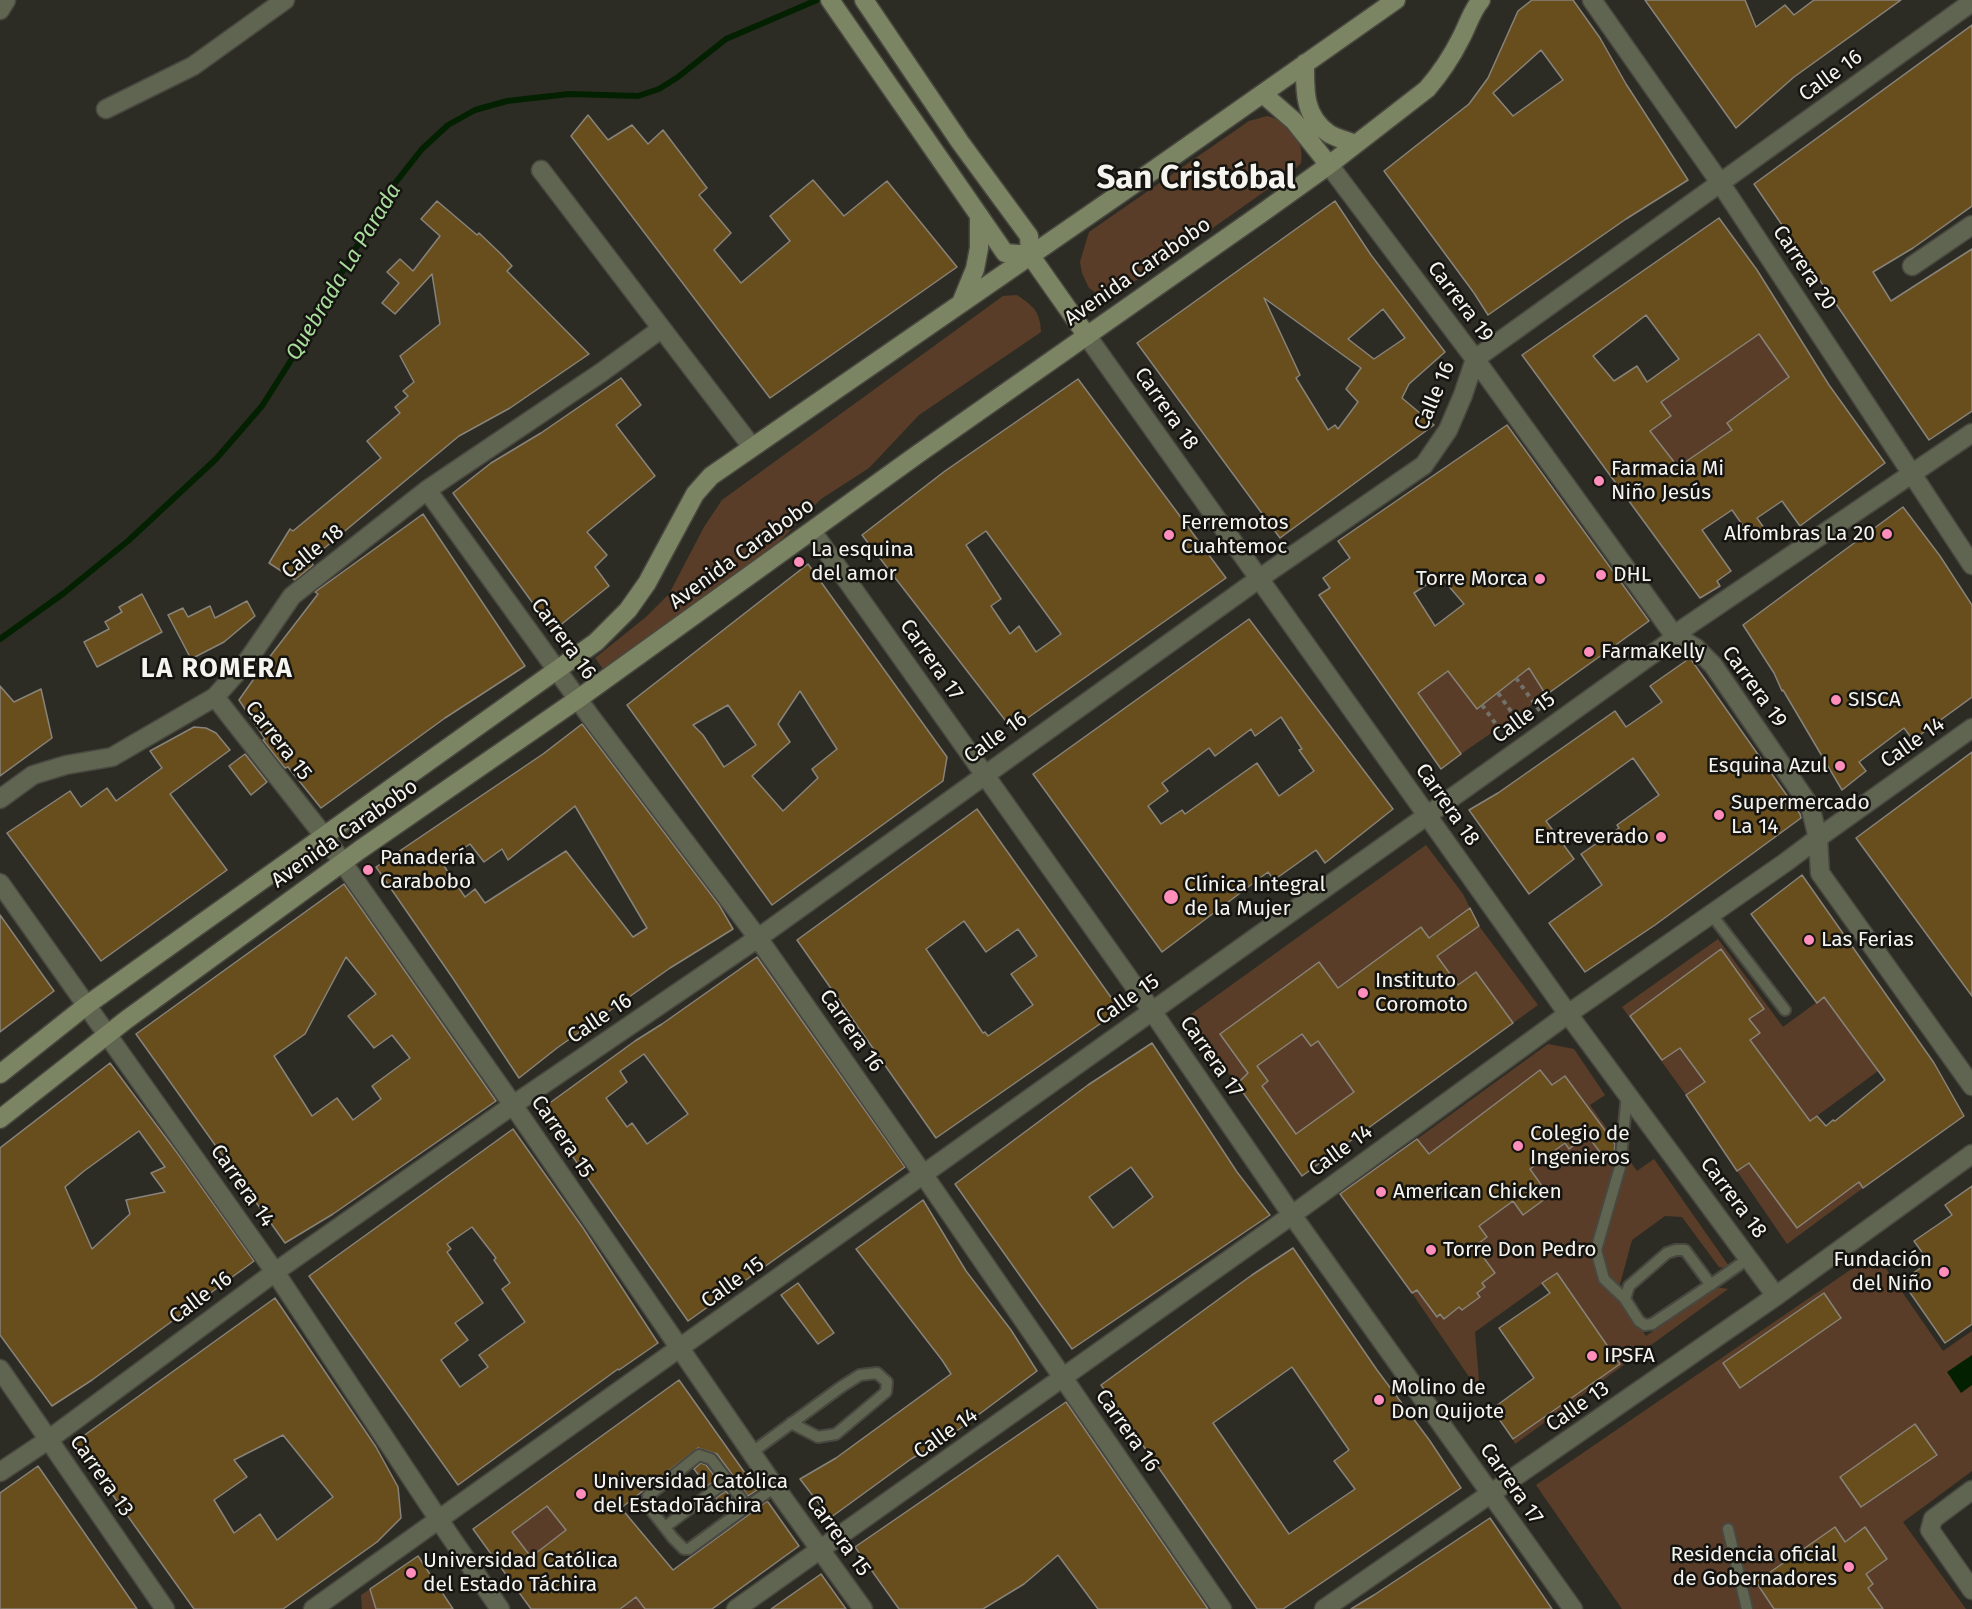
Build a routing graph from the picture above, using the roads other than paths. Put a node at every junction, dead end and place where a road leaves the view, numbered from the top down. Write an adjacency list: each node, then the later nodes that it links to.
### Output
1 (6, 0): 9 (street)
2 (285, 0): 12 (street)
3 (831, 0): 17 (main road)
4 (864, 0): 19 (main road)
5 (1395, 0): 10 (main road, Avenida Carabobo)
6 (1481, 0): 13 (main road, Avenida Carabobo)
7 (1592, 0): 16 (street, Carrera 20)
8 (1972, 2): 16 (street, Calle 16)
9 (0, 10)
10 (1305, 63): 11 (main road, Avenida Carabobo); 13 (main road)
11 (1263, 94): 14 (main road); 19 (main road, Avenida Carabobo)
12 (106, 109)
13 (1354, 144): 14 (main road, Avenida Carabobo)
14 (1329, 165): 23 (main road, Avenida Carabobo); 24 (street, Carrera 19)
15 (541, 170): 22 (street)
16 (1721, 184): 24 (street, Calle 16); 27 (street, Carrera 20)
17 (979, 217): 19 (main road); 21 (main road)
18 (1972, 225): 20 (street)
19 (1030, 255): 21 (main road, Avenida Carabobo); 23 (main road)
20 (1912, 266)
21 (961, 303): 26 (main road, Avenida Carabobo)
22 (661, 329): 26 (street); 28 (street, Calle 18)
23 (1087, 336): 29 (main road, Avenida Carabobo); 31 (street, Carrera 18)
24 (1475, 359): 31 (street, Calle 16); 32 (street, Carrera 19)
25 (1972, 433): 27 (street, Calle 15)
26 (752, 447): 33 (main road, Avenida Carabobo)
27 (1911, 474): 30 (street, Carrera 20); 32 (street, Calle 15)
28 (427, 490): 33 (street, Carrera 16); 34 (street, Calle 18)
29 (812, 531): 35 (main road, Avenida Carabobo); 37 (street, Carrera 17)
30 (1972, 565)
31 (1260, 578): 37 (street, Calle 16); 39 (street, Carrera 18)
32 (1674, 635): 39 (street, Calle 15); 41 (street, Carrera 19)
33 (558, 670): 35 (street, Carrera 16); 40 (main road, Avenida Carabobo)
34 (215, 697): 38 (street, Calle 18); 40 (street, Carrera 15)
35 (578, 699): 42 (main road, Avenida Carabobo); 45 (street, Carrera 16)
36 (1972, 728): 41 (street, Calle 14)
37 (984, 774): 45 (street, Calle 16); 48 (street, Carrera 17)
38 (0, 799)
39 (1426, 815): 48 (street, Calle 15); 49 (street, Carrera 18)
40 (324, 836): 42 (street, Carrera 15); 46 (main road, Avenida Carabobo)
41 (1818, 838): 44 (street, Calle 14); 52 (street, Carrera 19)
42 (343, 864): 50 (main road, Avenida Carabobo); 54 (street, Carrera 15)
43 (0, 883): 46 (street, Carrera 14)
44 (1711, 914): 47 (lane); 49 (street, Calle 14)
45 (758, 938): 54 (street, Calle 16); 57 (street, Carrera 16)
46 (87, 1005): 50 (street, Carrera 14); 51 (main road, Avenida Carabobo)
47 (1785, 1010)
48 (1152, 1011): 57 (street, Calle 15); 58 (street, Carrera 17)
49 (1568, 1014): 53 (street, Carrera 18); 58 (street, Calle 14)
50 (108, 1036): 55 (main road, Avenida Carabobo); 60 (street, Carrera 14)
51 (0, 1074)
52 (1972, 1086)
53 (1627, 1093): 59 (street, Carrera 18); 63 (lane)
54 (513, 1105): 60 (street, Calle 16); 64 (street, Carrera 15)
55 (0, 1119)
56 (1972, 1154): 62 (street, Calle 13)
57 (923, 1174): 64 (street, Calle 15); 66 (street, Carrera 16)
58 (1292, 1215): 66 (street, Calle 14); 74 (street, Carrera 17)
59 (1749, 1258): 61 (lane); 62 (street, Carrera 18)
60 (275, 1272): 68 (street, Calle 16); 76 (street, Carrera 14)
61 (1711, 1285): 63 (lane); 63 (lane)
62 (1776, 1296): 74 (street, Calle 13)
63 (1625, 1299)
64 (680, 1349): 69 (street, Carrera 15); 76 (street, Calle 15)
65 (0, 1369): 68 (street, Carrera 13)
66 (1063, 1378): 79 (street, Calle 14); 86 (street, Carrera 16)
67 (791, 1423): 67 (lane); 69 (lane)
68 (48, 1440): 70 (street, Calle 16); 81 (street, Carrera 13)
69 (751, 1453): 72 (street, Carrera 15)
70 (0, 1472)
71 (728, 1480): 75 (lane); 77 (lane); 77 (lane)
72 (775, 1487): 75 (lane); 79 (street, Carrera 15)
73 (1972, 1490): 80 (street)
74 (1491, 1494): 87 (street, Calle 13); 88 (street, Carrera 17)
75 (745, 1508): 77 (lane)
76 (439, 1520): 82 (street, Calle 15); 83 (street, Carrera 14)
77 (665, 1527)
78 (1728, 1529): 89 (lane)
79 (821, 1551): 84 (street, Calle 14); 85 (street, Carrera 15)
80 (1972, 1590)
81 (165, 1609)
82 (313, 1609)
83 (500, 1609)
84 (736, 1609)
85 (863, 1609)
86 (1222, 1609)
87 (1324, 1609)
88 (1573, 1609)
89 (1748, 1609)

